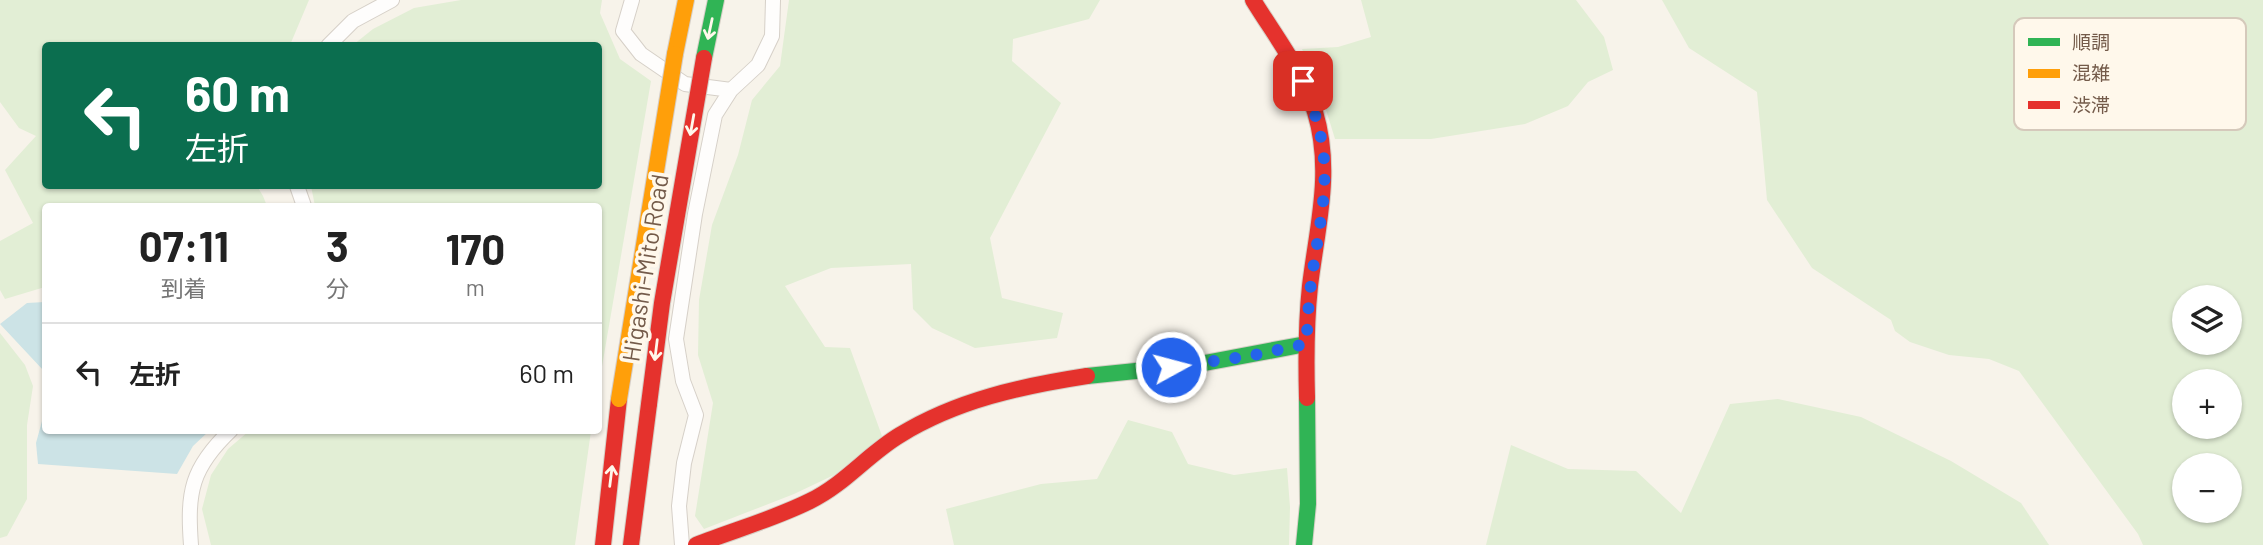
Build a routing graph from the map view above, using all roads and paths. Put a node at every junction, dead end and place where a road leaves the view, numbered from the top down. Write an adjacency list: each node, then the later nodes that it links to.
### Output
1 (392, 0): 7 (street)
2 (632, 0): 8 (street)
3 (686, 0): 11 (main road, Higashi-Mito Road, one-way to 3, bridge)
4 (716, 0): 13 (main road, Higashi-Mito Road, one-way to 13, bridge)
5 (774, 0): 8 (street)
6 (1253, 0): 9 (main road)
7 (332, 42)
8 (732, 90): 14 (street)
9 (1306, 344): 15 (main road); 16 (main road)
10 (226, 434): 12 (street)
11 (603, 544)
12 (191, 545)
13 (631, 545)
14 (682, 545)
15 (696, 545)
16 (1304, 545)

